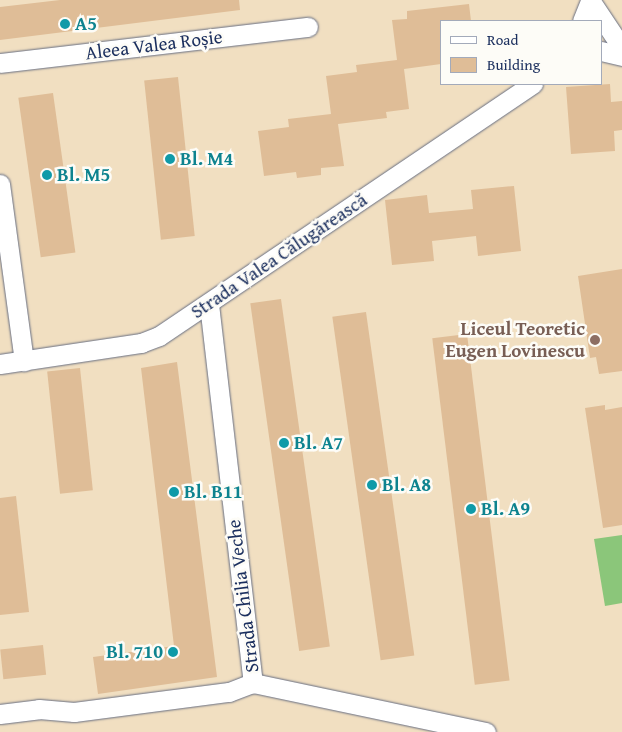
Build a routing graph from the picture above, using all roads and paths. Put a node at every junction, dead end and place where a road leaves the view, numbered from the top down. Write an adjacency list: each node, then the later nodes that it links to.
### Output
1 (590, 0): 2 (street); 4 (street)
2 (582, 20)
3 (308, 27): 7 (street, Aleea Valea Roșie)
4 (622, 48)
5 (602, 51): 6 (street)
6 (622, 56)
7 (0, 63)
8 (532, 85): 11 (street, Strada Valea Călugărească)
9 (0, 184): 10 (street)
10 (2, 225): 12 (street)
11 (209, 304): 12 (street, Strada Valea Călugărească); 14 (street, Strada Chilia Veche)
12 (24, 361): 13 (street, Strada Valea Călugărească)
13 (0, 364)
14 (253, 683): 15 (street); 16 (street, Strada Chilia Veche)
15 (0, 714)
16 (486, 732)

